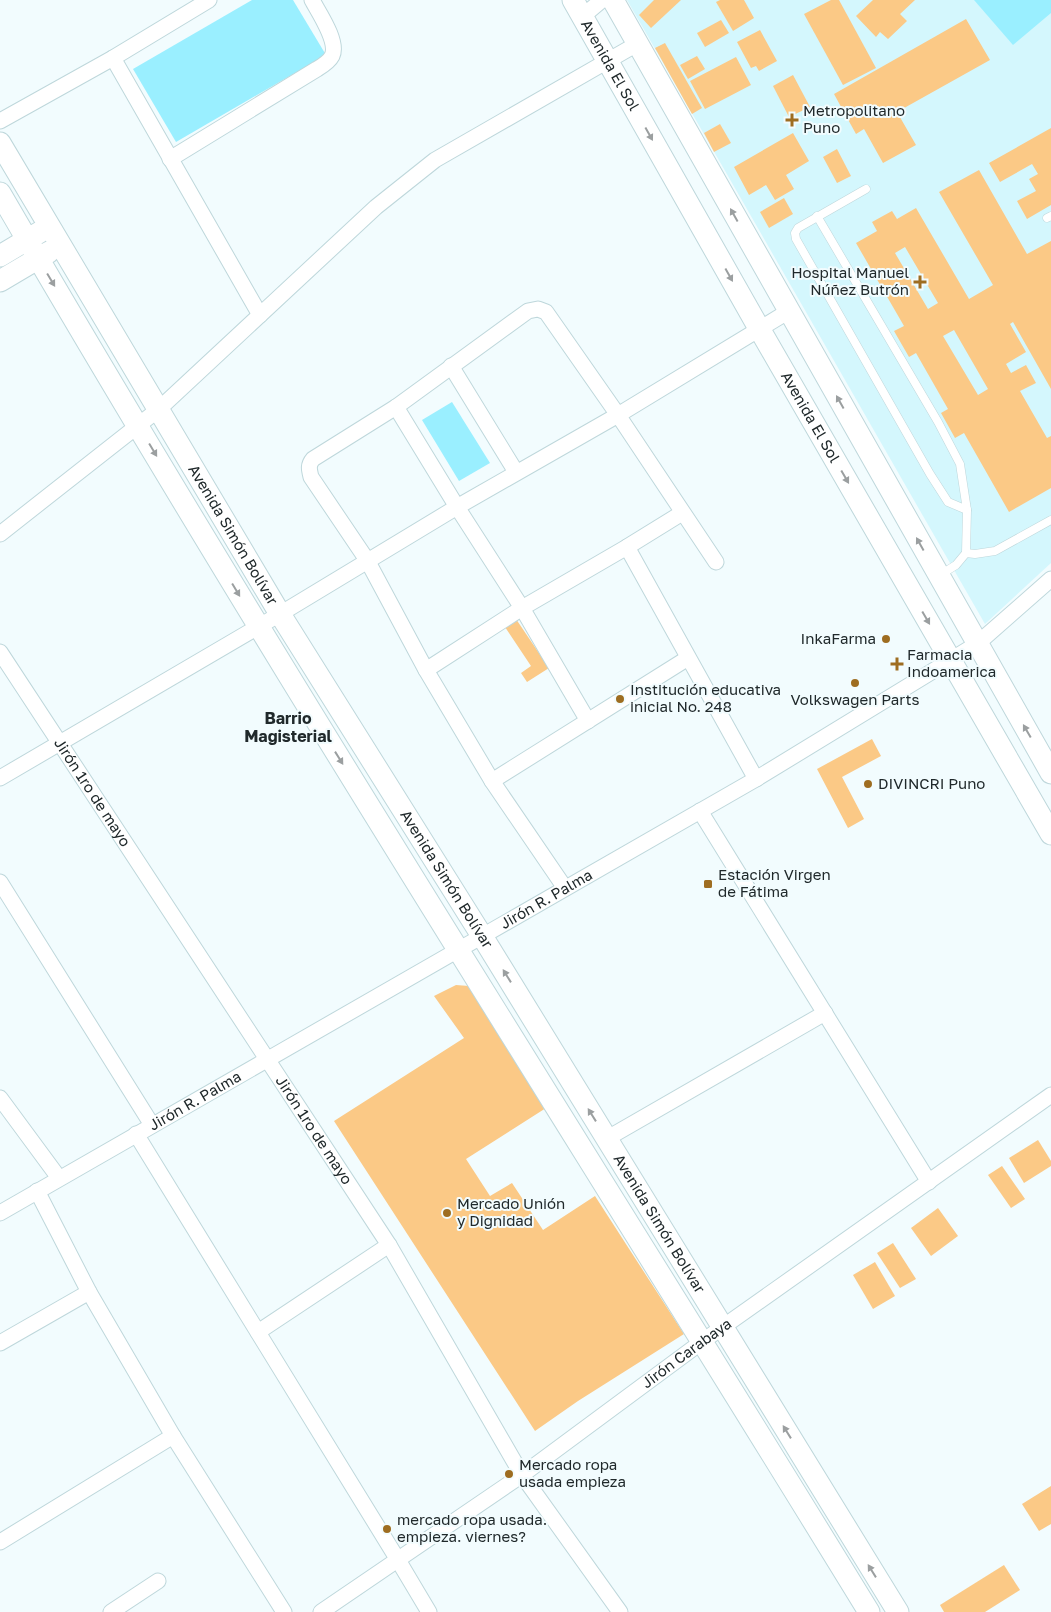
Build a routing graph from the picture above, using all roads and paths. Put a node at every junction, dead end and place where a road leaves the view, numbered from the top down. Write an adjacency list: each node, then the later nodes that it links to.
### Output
1 (209, 0): 7 (street)
2 (312, 0): 11 (street)
3 (602, 0): 5 (street)
4 (613, 0): 6 (street)
5 (578, 8): 8 (street, Avenida El Sol)
6 (637, 44): 8 (street); 20 (street, one-way to 6)
7 (113, 58): 9 (street); 11 (street)
8 (608, 60): 21 (street); 22 (street, Avenida El Sol, one-way to 22)
9 (0, 121)
10 (0, 143): 15 (street, Avenida Simón Bolívar)
11 (170, 159): 21 (street)
12 (866, 189): 14 (lane)
13 (0, 193): 17 (street, Avenida Simón Bolívar)
14 (817, 216): 30 (lane); 30 (lane)
15 (49, 227): 16 (street, Avenida Simón Bolívar); 17 (street)
16 (60, 246): 17 (street); 25 (street, Avenida Simón Bolívar)
17 (33, 249): 18 (street); 19 (street); 27 (street, Avenida Simón Bolívar, one-way to 27)
18 (0, 256)
19 (0, 281)
20 (789, 312): 22 (street); 38 (street, one-way to 20)
21 (260, 315): 25 (street)
22 (760, 330): 26 (street); 46 (street, Avenida El Sol, one-way to 46)
23 (451, 366): 24 (street); 26 (street); 28 (street)
24 (396, 408): 29 (street); 36 (street)
25 (159, 409): 27 (street); 41 (street, Avenida Simón Bolívar)
26 (618, 414): 28 (street); 31 (street)
27 (138, 426): 33 (street); 42 (street, Avenida Simón Bolívar, one-way to 42)
28 (516, 472): 29 (street)
29 (457, 507): 36 (street); 40 (street)
30 (967, 510): 35 (lane)
31 (682, 512): 34 (street); 37 (street)
32 (1051, 520): 35 (lane)
33 (0, 534)
34 (627, 547): 40 (street); 45 (street)
35 (966, 553): 38 (lane)
36 (368, 560): 41 (street); 47 (street)
37 (716, 562)
38 (938, 576): 43 (street)
39 (1051, 579): 43 (street, Jirón R. Palma)
40 (522, 608): 47 (street); 48 (street)
41 (280, 614): 42 (street); 58 (street, Avenida Simón Bolívar)
42 (258, 627): 49 (street); 59 (street, Avenida Simón Bolívar, one-way to 59)
43 (977, 644): 46 (street, Jirón R. Palma); 50 (street, one-way to 43)
44 (0, 652): 49 (street, Jirón 1ro de mayo)
45 (688, 658): 48 (street); 52 (street)
46 (951, 661): 52 (street, Jirón R. Palma); 55 (street, Avenida El Sol)
47 (426, 670): 53 (street)
48 (588, 721): 53 (street)
49 (59, 744): 51 (street); 61 (street, Jirón 1ro de mayo)
50 (1051, 773)
51 (0, 778)
52 (756, 779): 54 (street, Jirón R. Palma)
53 (492, 780): 57 (street)
54 (700, 811): 57 (street, Jirón R. Palma); 60 (street)
55 (1051, 834)
56 (0, 882): 64 (street)
57 (565, 888): 58 (street, Jirón R. Palma)
58 (482, 936): 59 (street, Jirón R. Palma); 66 (street, Avenida Simón Bolívar, one-way to 58)
59 (458, 949): 61 (street, Jirón R. Palma); 75 (street, Avenida Simón Bolívar)
60 (825, 1013): 66 (street); 68 (street)
61 (266, 1059): 64 (street, Jirón R. Palma); 71 (street, Jirón 1ro de mayo)
62 (1051, 1095): 68 (street, Jirón Carabaya)
63 (0, 1098): 67 (street)
64 (152, 1125): 65 (street, Jirón R. Palma)
65 (136, 1134): 67 (street, Jirón R. Palma); 74 (street)
66 (606, 1139): 73 (street, Avenida Simón Bolívar)
67 (59, 1178): 69 (street, Jirón R. Palma)
68 (929, 1182): 73 (street, Jirón Carabaya)
69 (37, 1191): 70 (street, Jirón R. Palma); 72 (street)
70 (0, 1213)
71 (388, 1245): 74 (street); 78 (street, Jirón 1ro de mayo)
72 (89, 1292): 76 (street); 77 (street)
73 (722, 1328): 75 (street, Jirón Carabaya); 88 (street, Avenida Simón Bolívar, one-way to 73)
74 (258, 1332): 80 (street)
75 (703, 1341): 78 (street, Jirón Carabaya); 87 (street, Avenida Simón Bolívar)
76 (0, 1343)
77 (173, 1436): 79 (street); 83 (street)
78 (522, 1475): 80 (street, Jirón Carabaya); 86 (street, Jirón 1ro de mayo)
79 (0, 1542)
80 (398, 1560): 84 (street, Jirón Carabaya); 85 (street)
81 (158, 1581): 82 (street)
82 (111, 1612)
83 (284, 1612)
84 (321, 1612)
85 (429, 1612)
86 (620, 1612)
87 (870, 1612)
88 (898, 1612)

